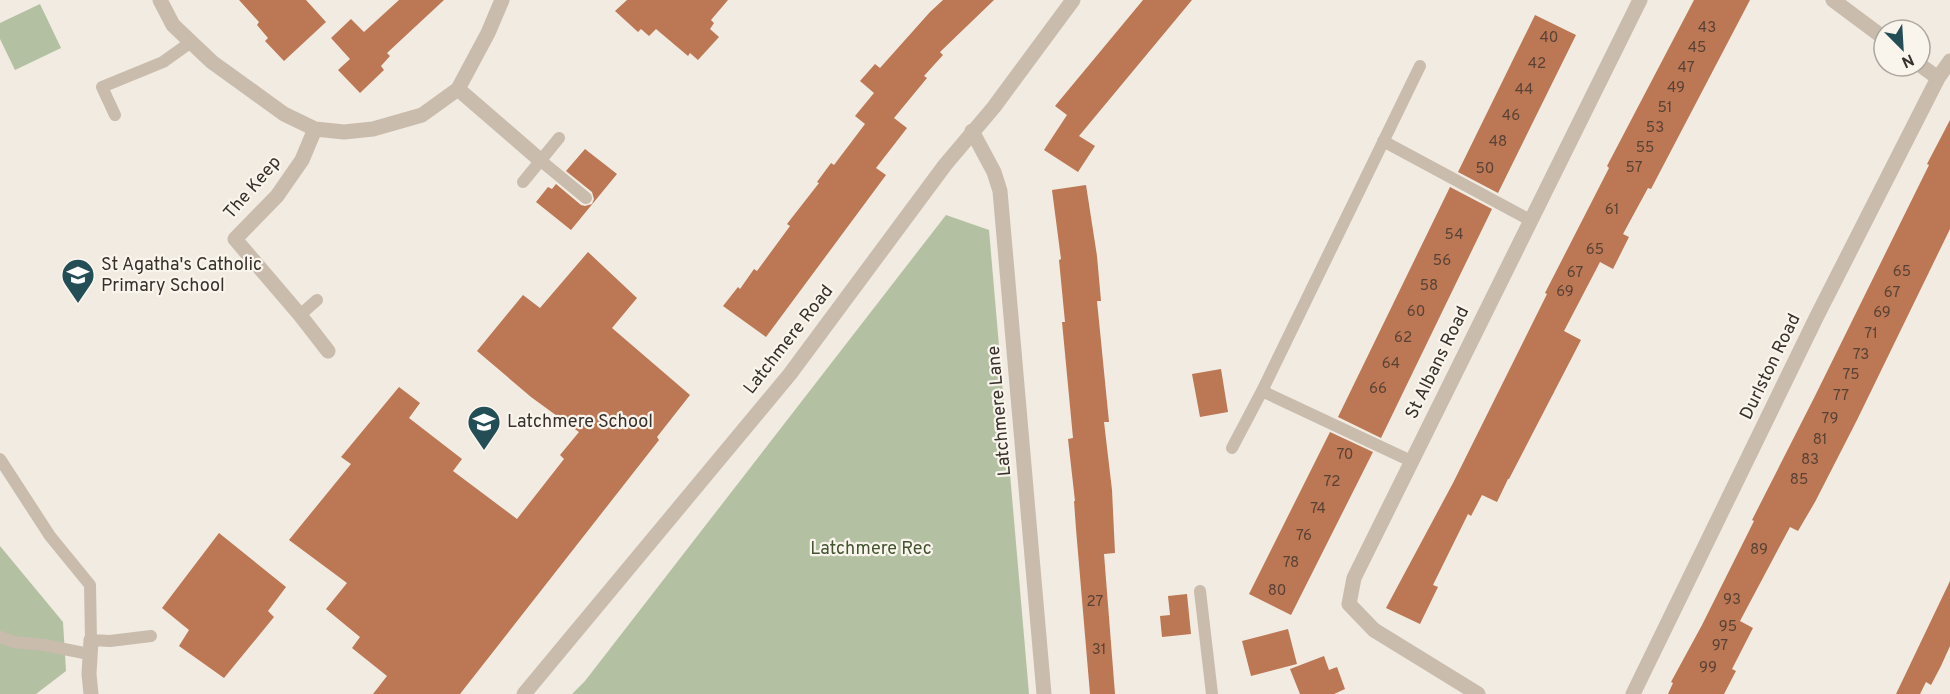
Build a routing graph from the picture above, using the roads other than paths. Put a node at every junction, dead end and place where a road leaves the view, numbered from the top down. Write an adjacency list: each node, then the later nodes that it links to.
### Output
1 (160, 0): 7 (street)
2 (502, 0): 12 (street)
3 (1073, 0): 15 (street, Latchmere Road)
4 (1640, 0): 21 (street, St Albans Road)
5 (1833, 0): 6 (street)
6 (1872, 29)
7 (191, 42): 13 (lane); 14 (street)
8 (1950, 62): 11 (street, Durlston Road)
9 (1420, 66): 17 (lane)
10 (1932, 74): 11 (street)
11 (1938, 78): 38 (street, Durlston Road)
12 (458, 89): 14 (street); 18 (street)
13 (115, 115)
14 (315, 129): 23 (street, The Keep)
15 (972, 131): 34 (street, Latchmere Road); 35 (street, Latchmere Lane)
16 (559, 138): 18 (lane)
17 (1383, 141): 21 (lane); 25 (lane)
18 (540, 160): 19 (lane); 20 (lane)
19 (523, 182)
20 (586, 198)
21 (1530, 220): 28 (street, St Albans Road)
22 (317, 300): 23 (lane)
23 (300, 315): 24 (street, The Keep)
24 (328, 351)
25 (1262, 391): 26 (lane); 28 (lane)
26 (1232, 448)
27 (0, 459): 32 (lane)
28 (1411, 461): 37 (street, St Albans Road)
29 (1200, 591): 36 (lane)
30 (151, 636): 32 (lane)
31 (0, 637): 32 (lane)
32 (90, 647): 33 (street)
33 (91, 694)
34 (524, 694)
35 (1044, 694)
36 (1212, 694)
37 (1478, 694)
38 (1633, 694)

